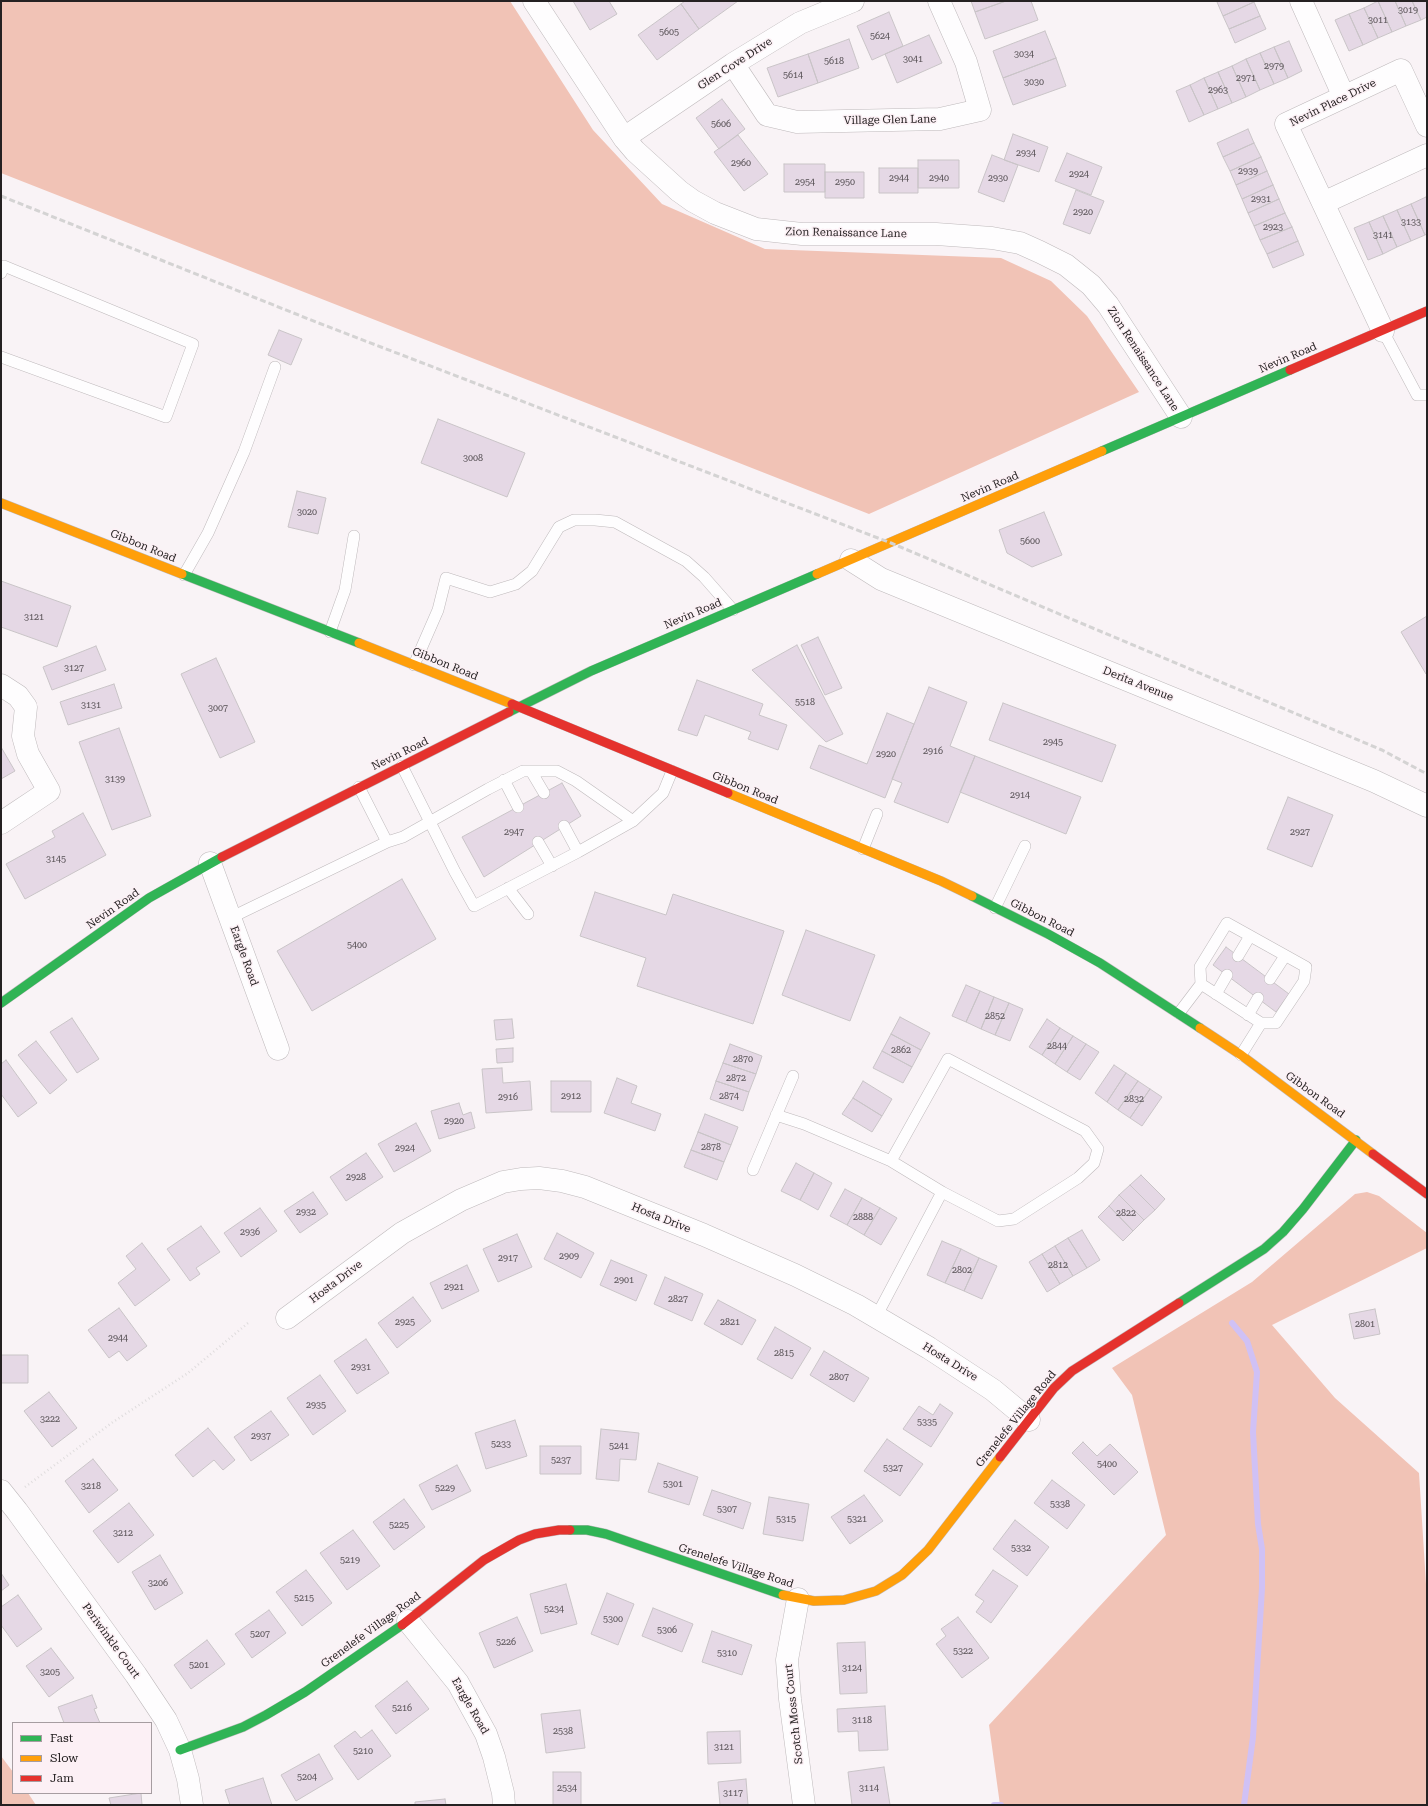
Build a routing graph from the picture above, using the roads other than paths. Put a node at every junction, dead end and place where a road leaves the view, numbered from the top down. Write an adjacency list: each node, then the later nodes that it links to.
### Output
1 (534, 1): 8 (street, Zion Renaissance Lane)
2 (853, 1): 5 (street, Glen Cove Drive)
3 (939, 1): 5 (street, Village Glen Lane)
4 (1301, 1): 6 (street)
5 (733, 64): 8 (street, Glen Cove Drive)
6 (1344, 97): 7 (street, Nevin Place Drive); 10 (street, Nevin Place Drive)
7 (1427, 126)
8 (624, 138): 17 (street, Zion Renaissance Lane)
9 (1427, 155): 10 (street)
10 (1323, 203): 13 (street, Nevin Place Drive)
11 (1, 273): 14 (lane)
12 (1427, 311): 13 (main road, Nevin Road)
13 (1382, 331): 16 (lane); 17 (main road, Nevin Road)
14 (1, 357)
15 (275, 367): 21 (lane)
16 (1427, 395)
17 (1181, 417): 20 (main road, Nevin Road)
18 (1, 503): 21 (main road, Gibbon Road)
19 (354, 536): 23 (lane)
20 (851, 560): 22 (main road, Nevin Road); 33 (street, Derita Avenue)
21 (184, 575): 23 (main road, Gibbon Road)
22 (733, 610): 24 (lane); 26 (main road, Nevin Road)
23 (330, 632): 24 (main road, Gibbon Road)
24 (414, 665): 26 (main road, Gibbon Road)
25 (1, 685): 38 (street)
26 (518, 708): 27 (main road, Nevin Road); 29 (main road, Gibbon Road)
27 (402, 766): 31 (main road, Nevin Road); 37 (lane)
28 (531, 771): 30 (lane); 32 (lane); 36 (lane)
29 (672, 771): 36 (lane); 43 (main road, Gibbon Road)
30 (504, 780): 34 (lane); 37 (lane)
31 (359, 787): 40 (lane); 45 (main road, Nevin Road)
32 (544, 793)
33 (1427, 806)
34 (518, 807)
35 (877, 814): 43 (lane)
36 (633, 821): 44 (lane)
37 (430, 822): 40 (lane); 47 (lane)
38 (1, 823)
39 (564, 826): 44 (lane)
40 (387, 842): 50 (lane)
41 (538, 842): 46 (lane)
42 (1025, 846): 48 (lane)
43 (863, 849): 48 (main road, Gibbon Road)
44 (578, 852): 46 (lane)
45 (210, 863): 50 (street, Eargle Road); 59 (main road, Nevin Road)
46 (552, 866): 47 (lane)
47 (508, 888): 49 (lane)
48 (995, 908): 60 (main road, Gibbon Road)
49 (528, 914)
50 (230, 918): 63 (street, Eargle Road)
51 (1250, 936): 52 (lane); 53 (lane); 56 (lane)
52 (1238, 956)
53 (1285, 956): 55 (lane); 62 (lane)
54 (1227, 976): 57 (lane)
55 (1270, 979)
56 (1201, 984): 57 (lane); 60 (lane)
57 (1216, 994): 61 (lane)
58 (1258, 998): 61 (lane)
59 (1, 1003)
60 (1179, 1014): 64 (main road, Gibbon Road)
61 (1248, 1015): 62 (lane)
62 (1261, 1023): 64 (lane)
63 (278, 1049)
64 (1241, 1055): 67 (main road, Gibbon Road)
65 (793, 1076): 66 (lane)
66 (776, 1115): 68 (lane); 69 (lane)
67 (1356, 1140): 71 (main road, Gibbon Road); 74 (main road, Grenelefe Village Road)
68 (891, 1161): 70 (lane); 70 (lane)
69 (753, 1170)
70 (942, 1192): 72 (lane)
71 (1427, 1194)
72 (876, 1317): 73 (street, Hosta Drive); 74 (street, Hosta Drive)
73 (287, 1318)
74 (1029, 1420): 76 (main road, Grenelefe Village Road)
75 (10, 1491): 78 (street, Periwinkle Court)
76 (798, 1599): 77 (main road, Grenelefe Village Road); 81 (street, Scotch Moss Court)
77 (408, 1621): 78 (main road, Grenelefe Village Road); 80 (street, Eargle Road)
78 (180, 1750): 79 (street, Periwinkle Court)
79 (192, 1805)
80 (504, 1805)
81 (804, 1805)

